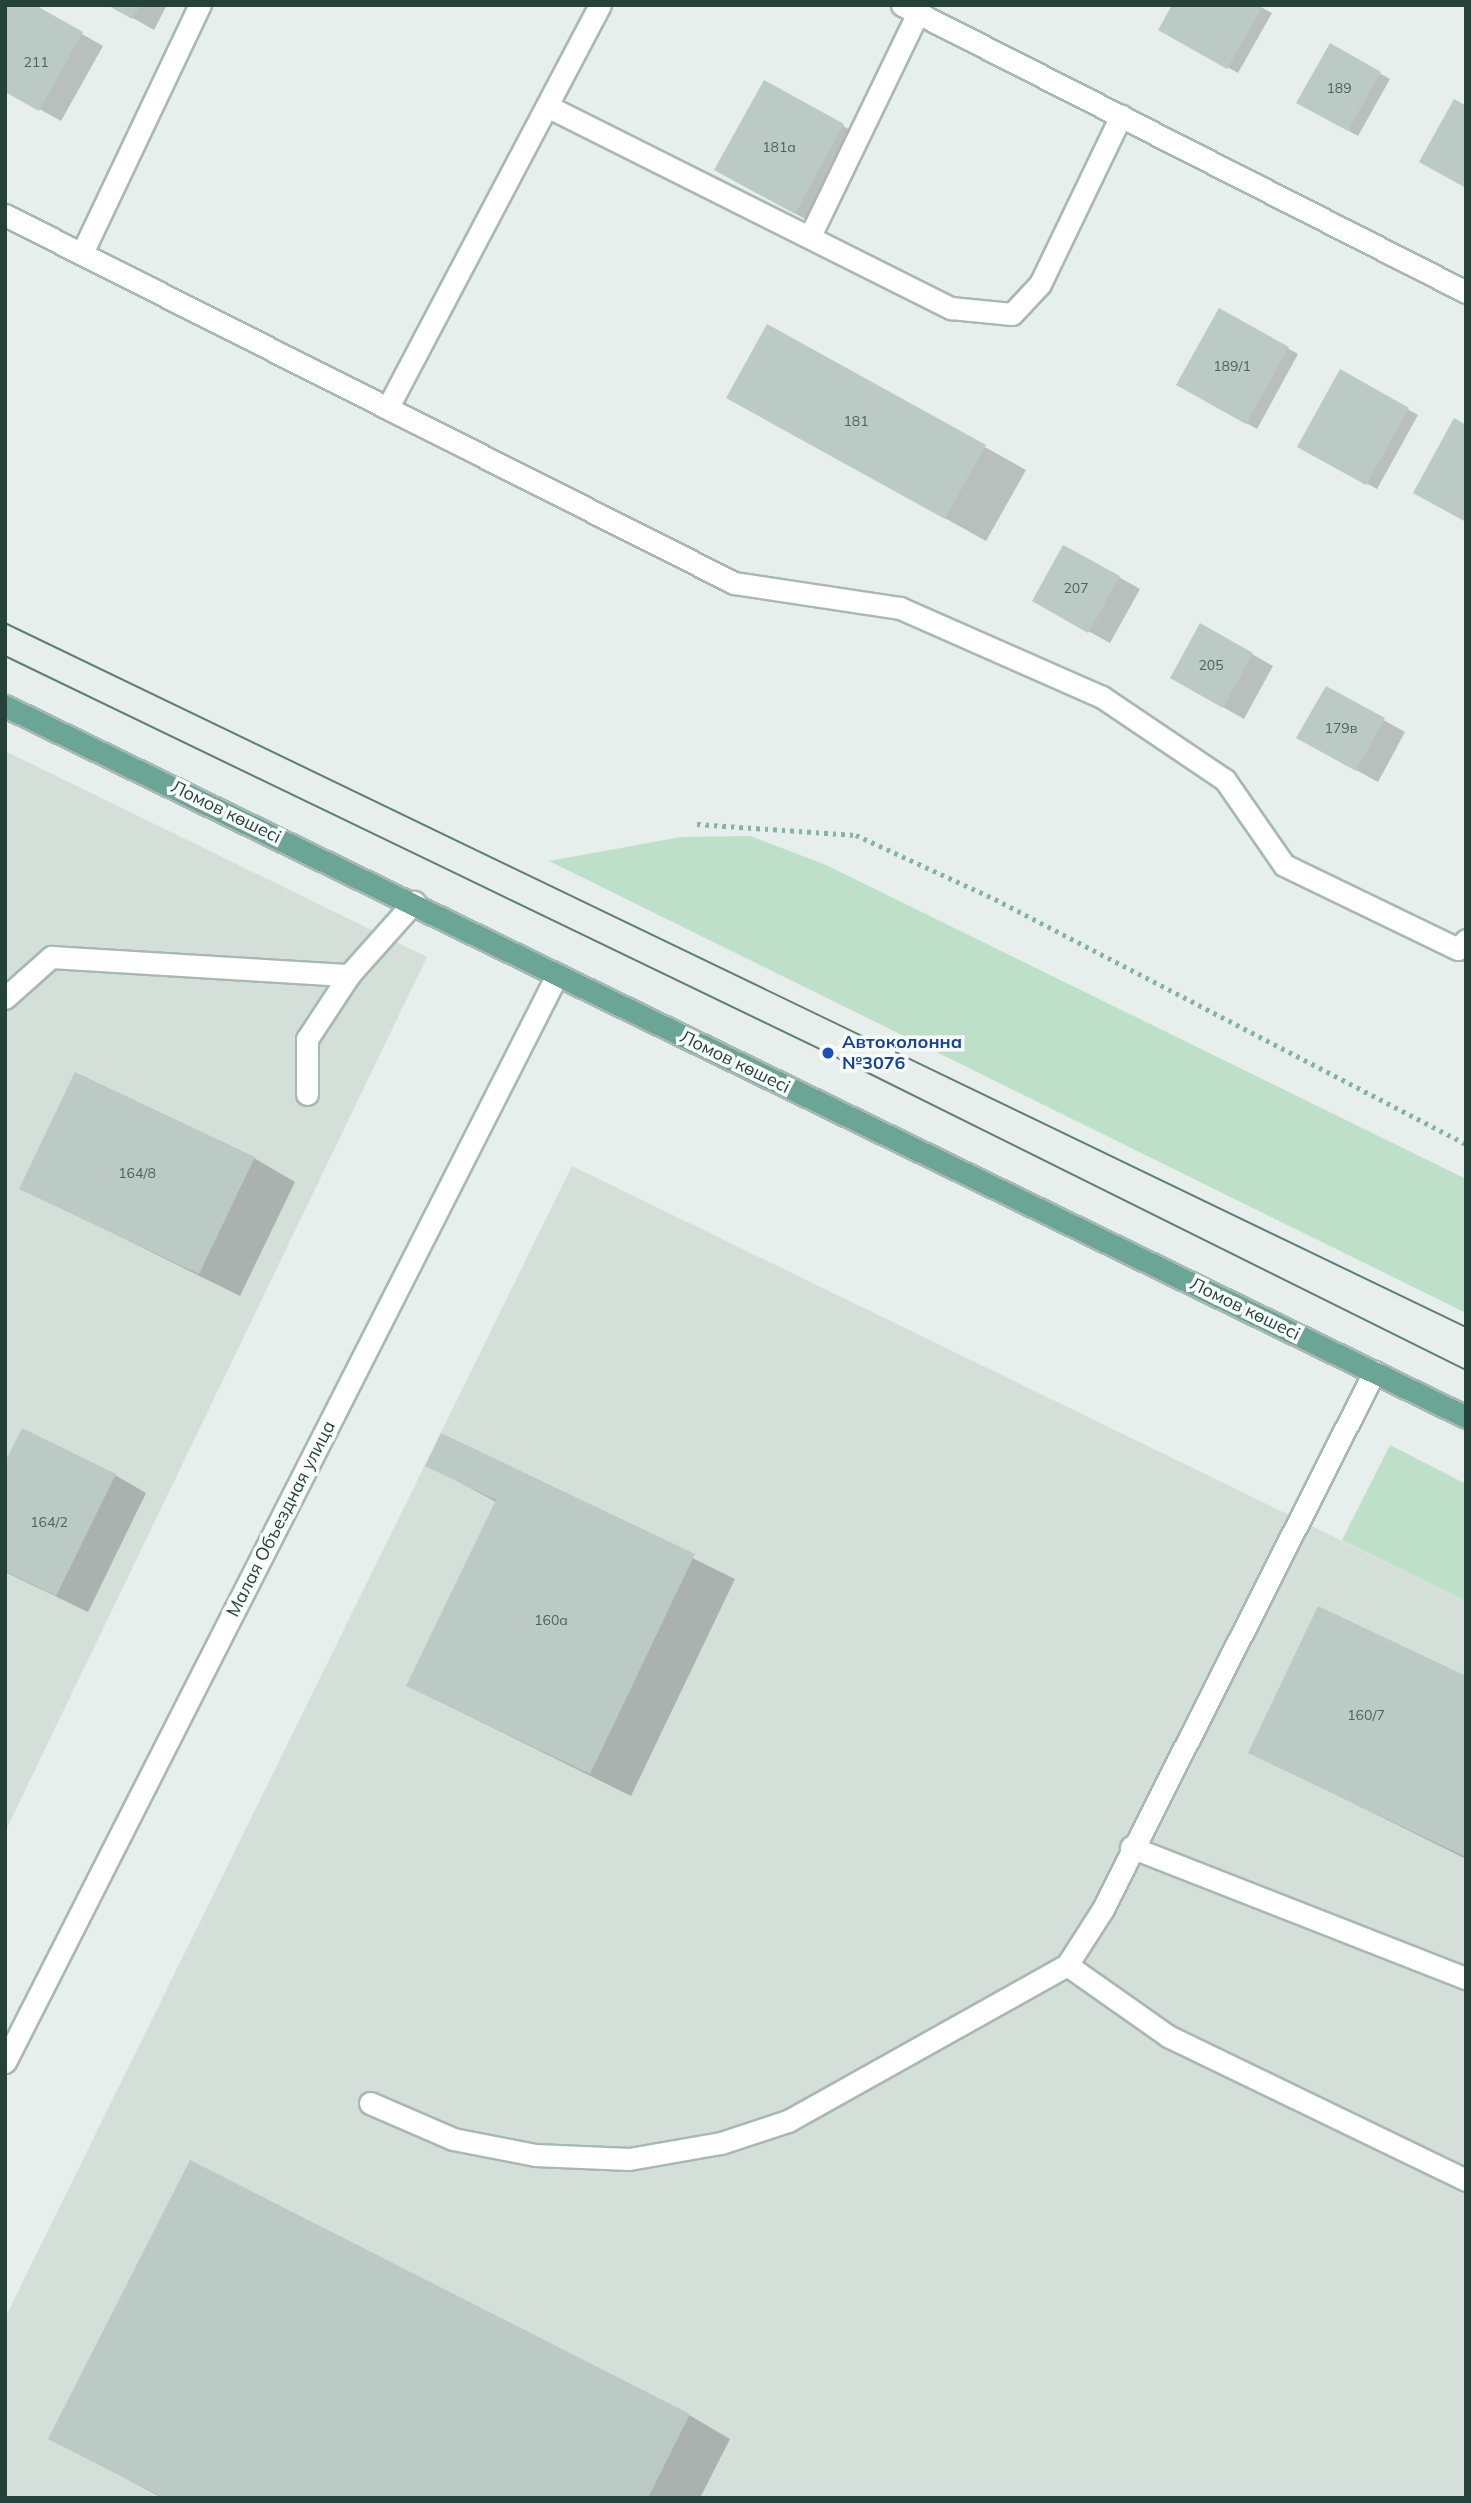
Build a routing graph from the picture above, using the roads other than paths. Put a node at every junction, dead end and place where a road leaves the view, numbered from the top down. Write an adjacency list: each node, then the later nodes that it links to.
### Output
1 (200, 5): 8 (street)
2 (600, 5): 4 (street)
3 (910, 9): 5 (street); 7 (street)
4 (547, 106): 7 (street); 10 (street)
5 (1121, 116): 7 (street); 9 (street)
6 (5, 215): 8 (street)
7 (811, 234)
8 (82, 253): 10 (street)
9 (1466, 292)
10 (388, 405): 13 (street)
11 (5, 706): 12 (main road, Ломов көшесі)
12 (414, 902): 14 (street); 15 (main road, Ломов көшесі)
13 (1466, 940)
14 (349, 975): 16 (street); 17 (street)
15 (557, 975): 18 (main road, Ломов көшесі); 23 (street, Малая Объездная улица)
16 (5, 998)
17 (307, 1094)
18 (1374, 1372): 19 (main road, Ломов көшесі); 20 (street)
19 (1466, 1417)
20 (1131, 1847): 21 (street); 22 (street)
21 (1067, 1965): 24 (street); 25 (street)
22 (1466, 1978)
23 (5, 2062)
24 (370, 2103)
25 (1466, 2180)

